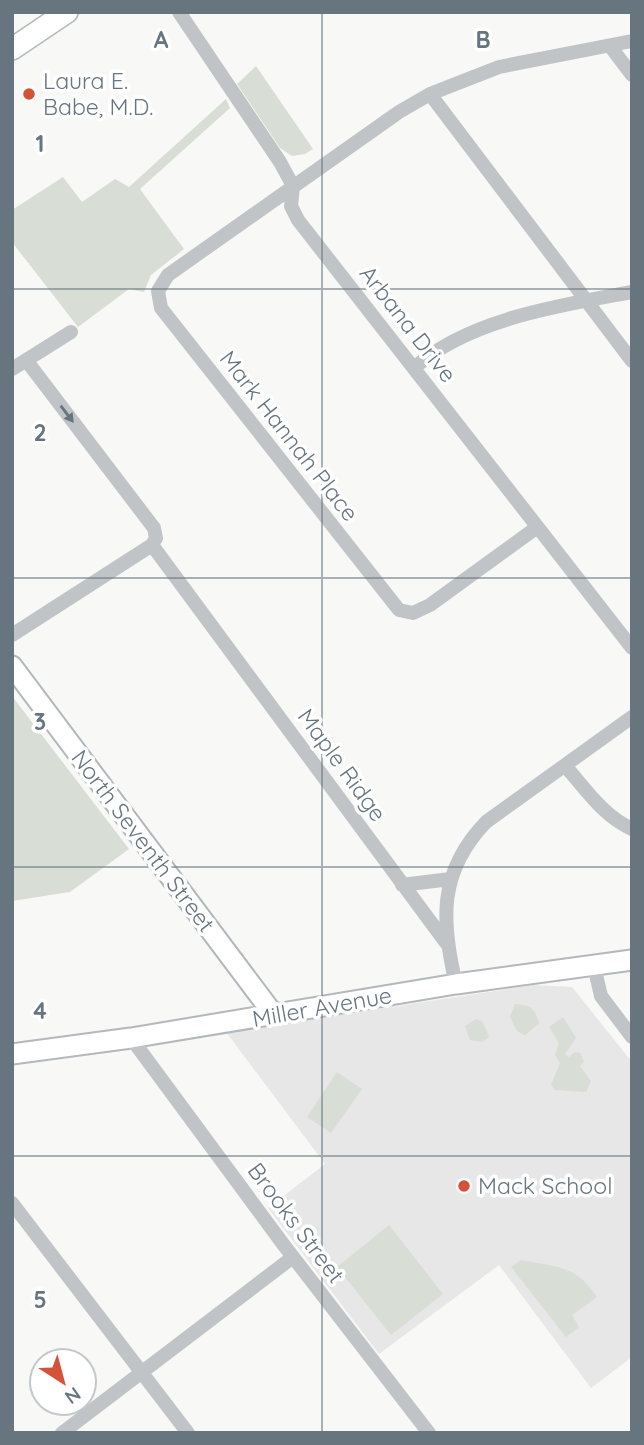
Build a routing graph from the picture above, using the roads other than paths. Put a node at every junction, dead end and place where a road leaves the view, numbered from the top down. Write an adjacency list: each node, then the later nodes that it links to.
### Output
1 (67, 12): 5 (main road)
2 (179, 12): 8 (street, Arbana Drive)
3 (632, 41): 4 (street, Mark Hannah Place)
4 (610, 46): 6 (street); 7 (street, Mark Hannah Place)
5 (12, 50)
6 (632, 75)
7 (430, 94): 8 (street, Mark Hannah Place); 10 (street)
8 (293, 186): 14 (street, Arbana Drive); 16 (street, Mark Hannah Place)
9 (632, 292): 10 (street)
10 (587, 301): 13 (street); 14 (street)
11 (71, 332): 12 (street)
12 (26, 360): 15 (street); 17 (street, one-way to 17)
13 (632, 361)
14 (414, 368): 16 (street, Arbana Drive)
15 (12, 369)
16 (536, 527): 19 (street, Arbana Drive)
17 (152, 545): 18 (street); 25 (street, Maple Ridge)
18 (12, 635)
19 (632, 648)
20 (12, 666): 30 (main road, North Seventh Street)
21 (632, 717): 22 (street)
22 (566, 766): 23 (street); 24 (street)
23 (632, 828)
24 (450, 878): 25 (street); 26 (street)
25 (402, 885): 26 (street, Maple Ridge)
26 (447, 944): 29 (street)
27 (632, 960): 28 (main road, Miller Avenue)
28 (594, 965): 29 (main road, Miller Avenue); 31 (street)
29 (456, 984): 30 (main road, Miller Avenue)
30 (274, 1015): 32 (main road, Miller Avenue)
31 (632, 1037)
32 (131, 1038): 33 (main road, Miller Avenue); 35 (street, Brooks Street)
33 (12, 1054)
34 (12, 1203): 36 (street)
35 (293, 1257): 36 (street); 39 (street, Brooks Street)
36 (140, 1371): 37 (street); 38 (street)
37 (62, 1433)
38 (188, 1433)
39 (429, 1433)

